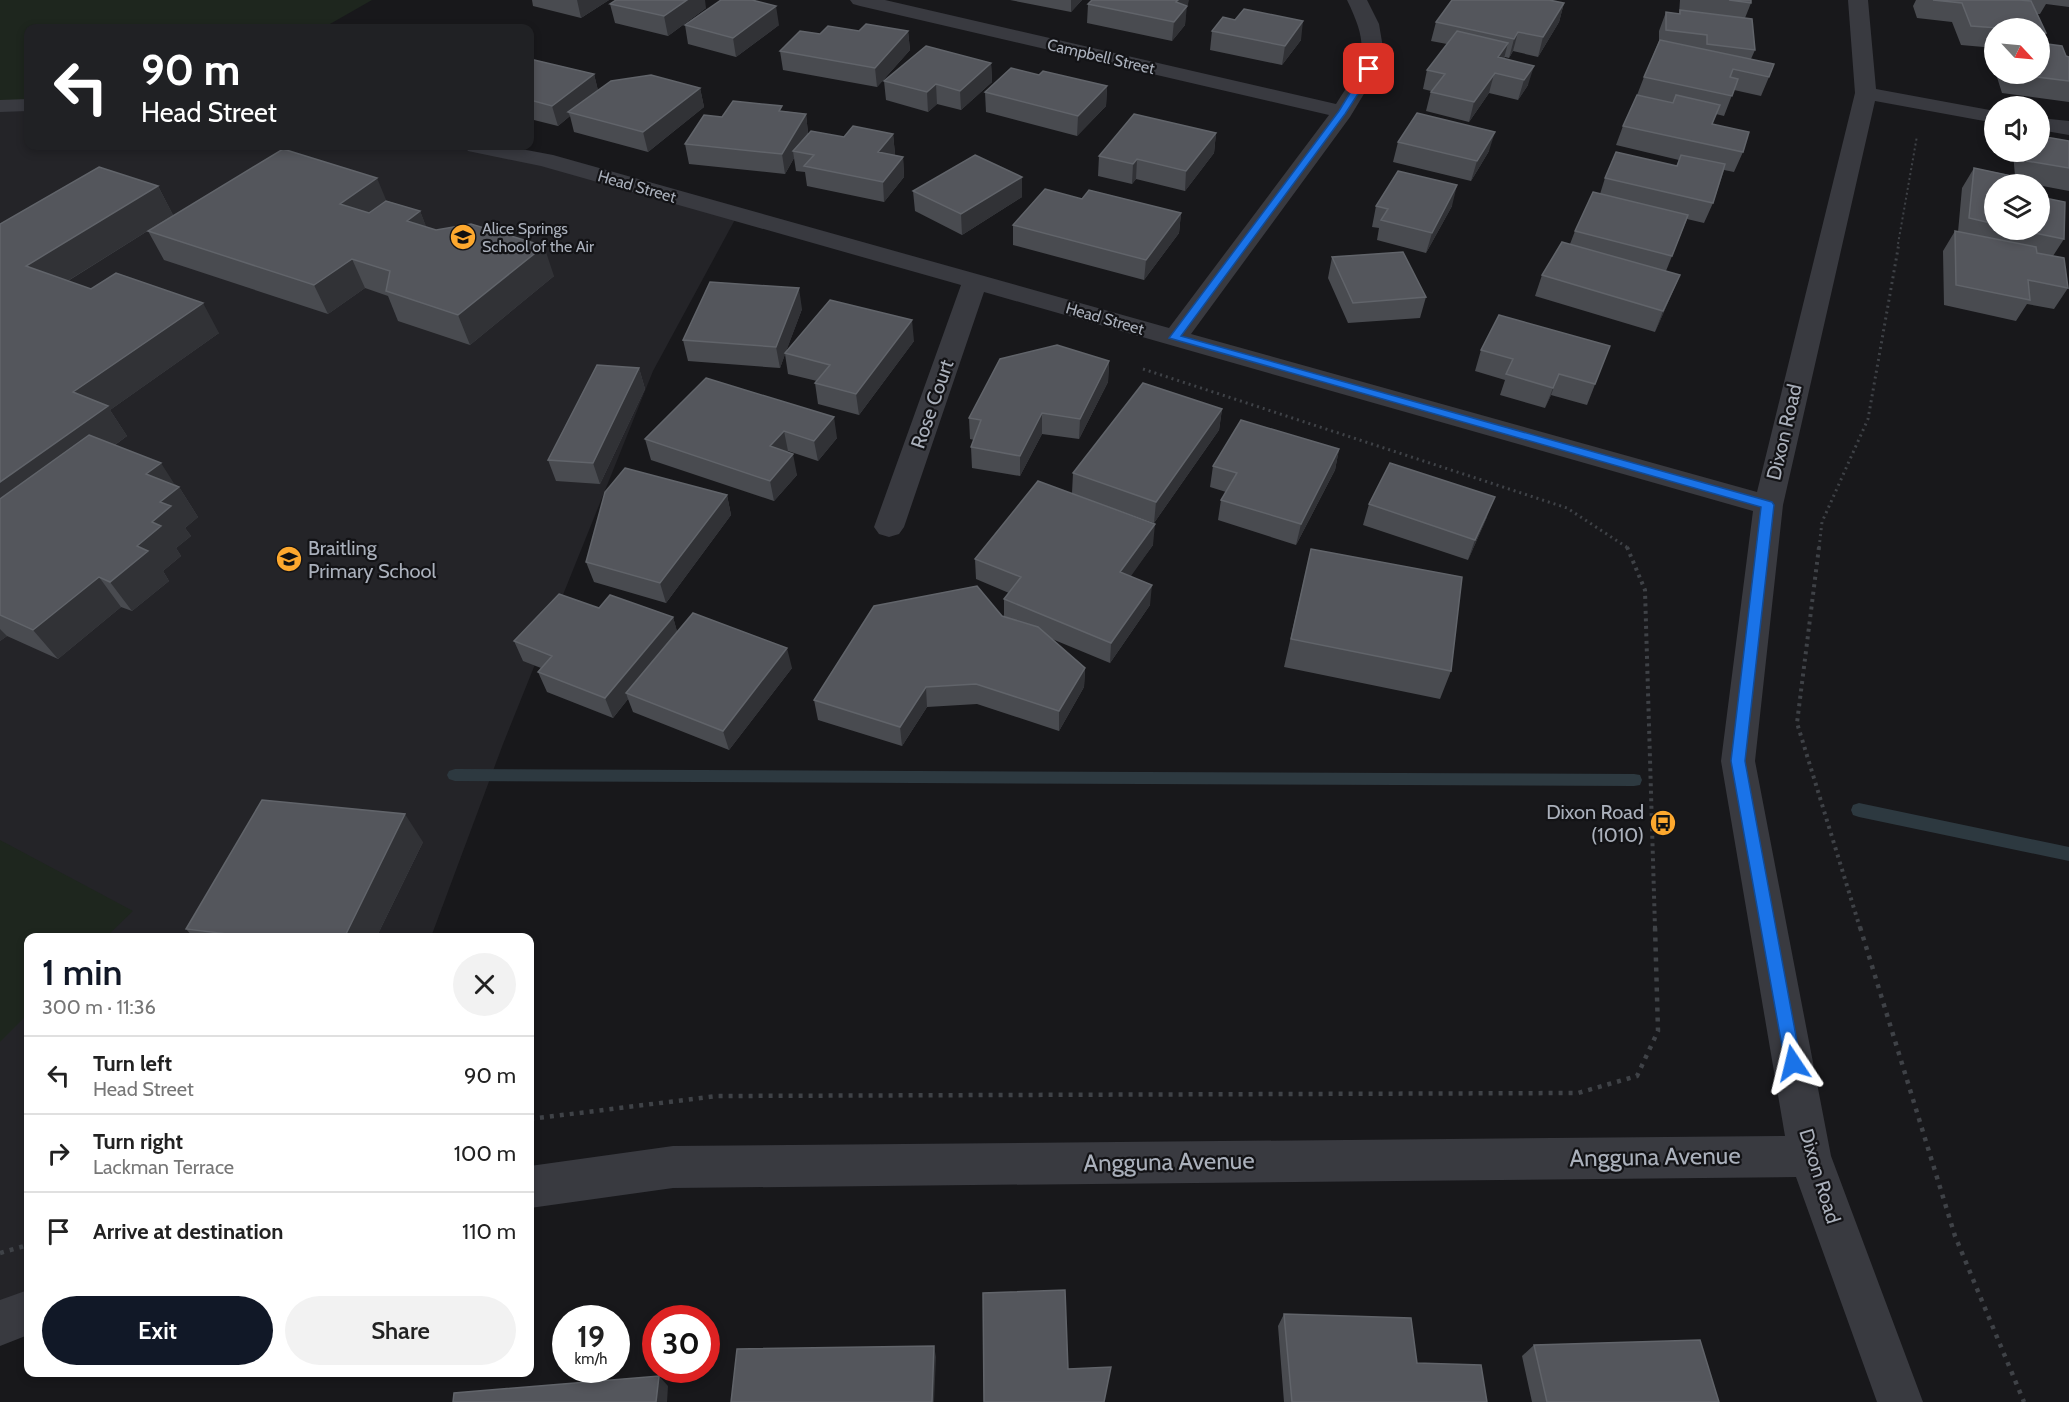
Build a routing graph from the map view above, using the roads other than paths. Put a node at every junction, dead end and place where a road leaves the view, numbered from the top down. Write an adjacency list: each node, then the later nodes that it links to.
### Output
1 (860, 0): 7 (street, Campbell Street)
2 (1357, 0): 7 (street)
3 (1858, 0): 4 (street, Dixon Road)
4 (1866, 93): 8 (street); 14 (street, Dixon Road)
5 (24, 105): 6 (street)
6 (0, 106)
7 (1342, 112): 13 (street)
8 (1984, 115)
9 (2050, 125): 10 (street)
10 (2069, 128)
11 (495, 150): 12 (street, Head Street)
12 (975, 281): 13 (street, Head Street); 15 (street, Rose Court)
13 (1175, 338): 14 (street, Head Street)
14 (1768, 505): 16 (street, Dixon Road)
15 (889, 527)
16 (1810, 1156): 17 (street, Angguna Avenue); 20 (street, Dixon Road)
17 (534, 1185)
18 (24, 1314): 19 (street)
19 (0, 1323)
20 (1900, 1402)

